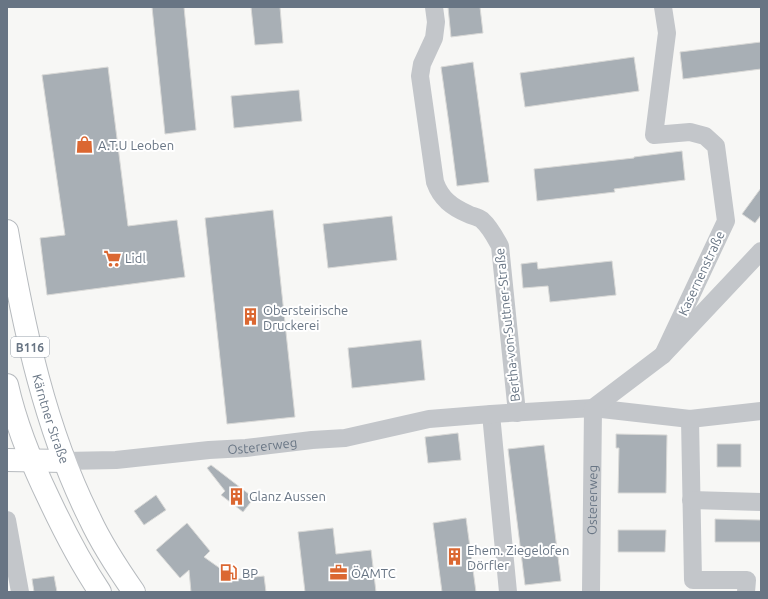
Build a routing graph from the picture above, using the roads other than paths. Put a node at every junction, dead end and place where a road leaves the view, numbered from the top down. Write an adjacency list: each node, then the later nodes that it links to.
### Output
1 (434, 7): 10 (street, Bertha-von-Suttner-Straße)
2 (663, 7): 5 (street, Kasernenstraße)
3 (7, 231): 14 (main road, Kärntner Straße / B116)
4 (761, 251): 5 (street)
5 (664, 355): 7 (street)
6 (7, 385): 13 (main road)
7 (593, 408): 10 (street, Ostererweg); 11 (street, Ostererweg); 23 (street, Ostererweg)
8 (761, 412): 11 (street, Ostererweg)
9 (492, 414): 10 (street, Ostererweg); 14 (street, Ostererweg); 22 (street)
10 (517, 414)
11 (690, 419): 15 (street)
12 (7, 460): 13 (main road, Ostererweg)
13 (30, 460): 14 (main road, Ostererweg); 20 (main road)
14 (64, 461): 21 (main road, Kärntner Straße / B116)
15 (692, 500): 16 (street); 18 (street)
16 (761, 502)
17 (7, 520): 19 (street)
18 (692, 586): 24 (street)
19 (20, 592)
20 (100, 592)
21 (134, 592)
22 (508, 592)
23 (591, 592)
24 (746, 592)

